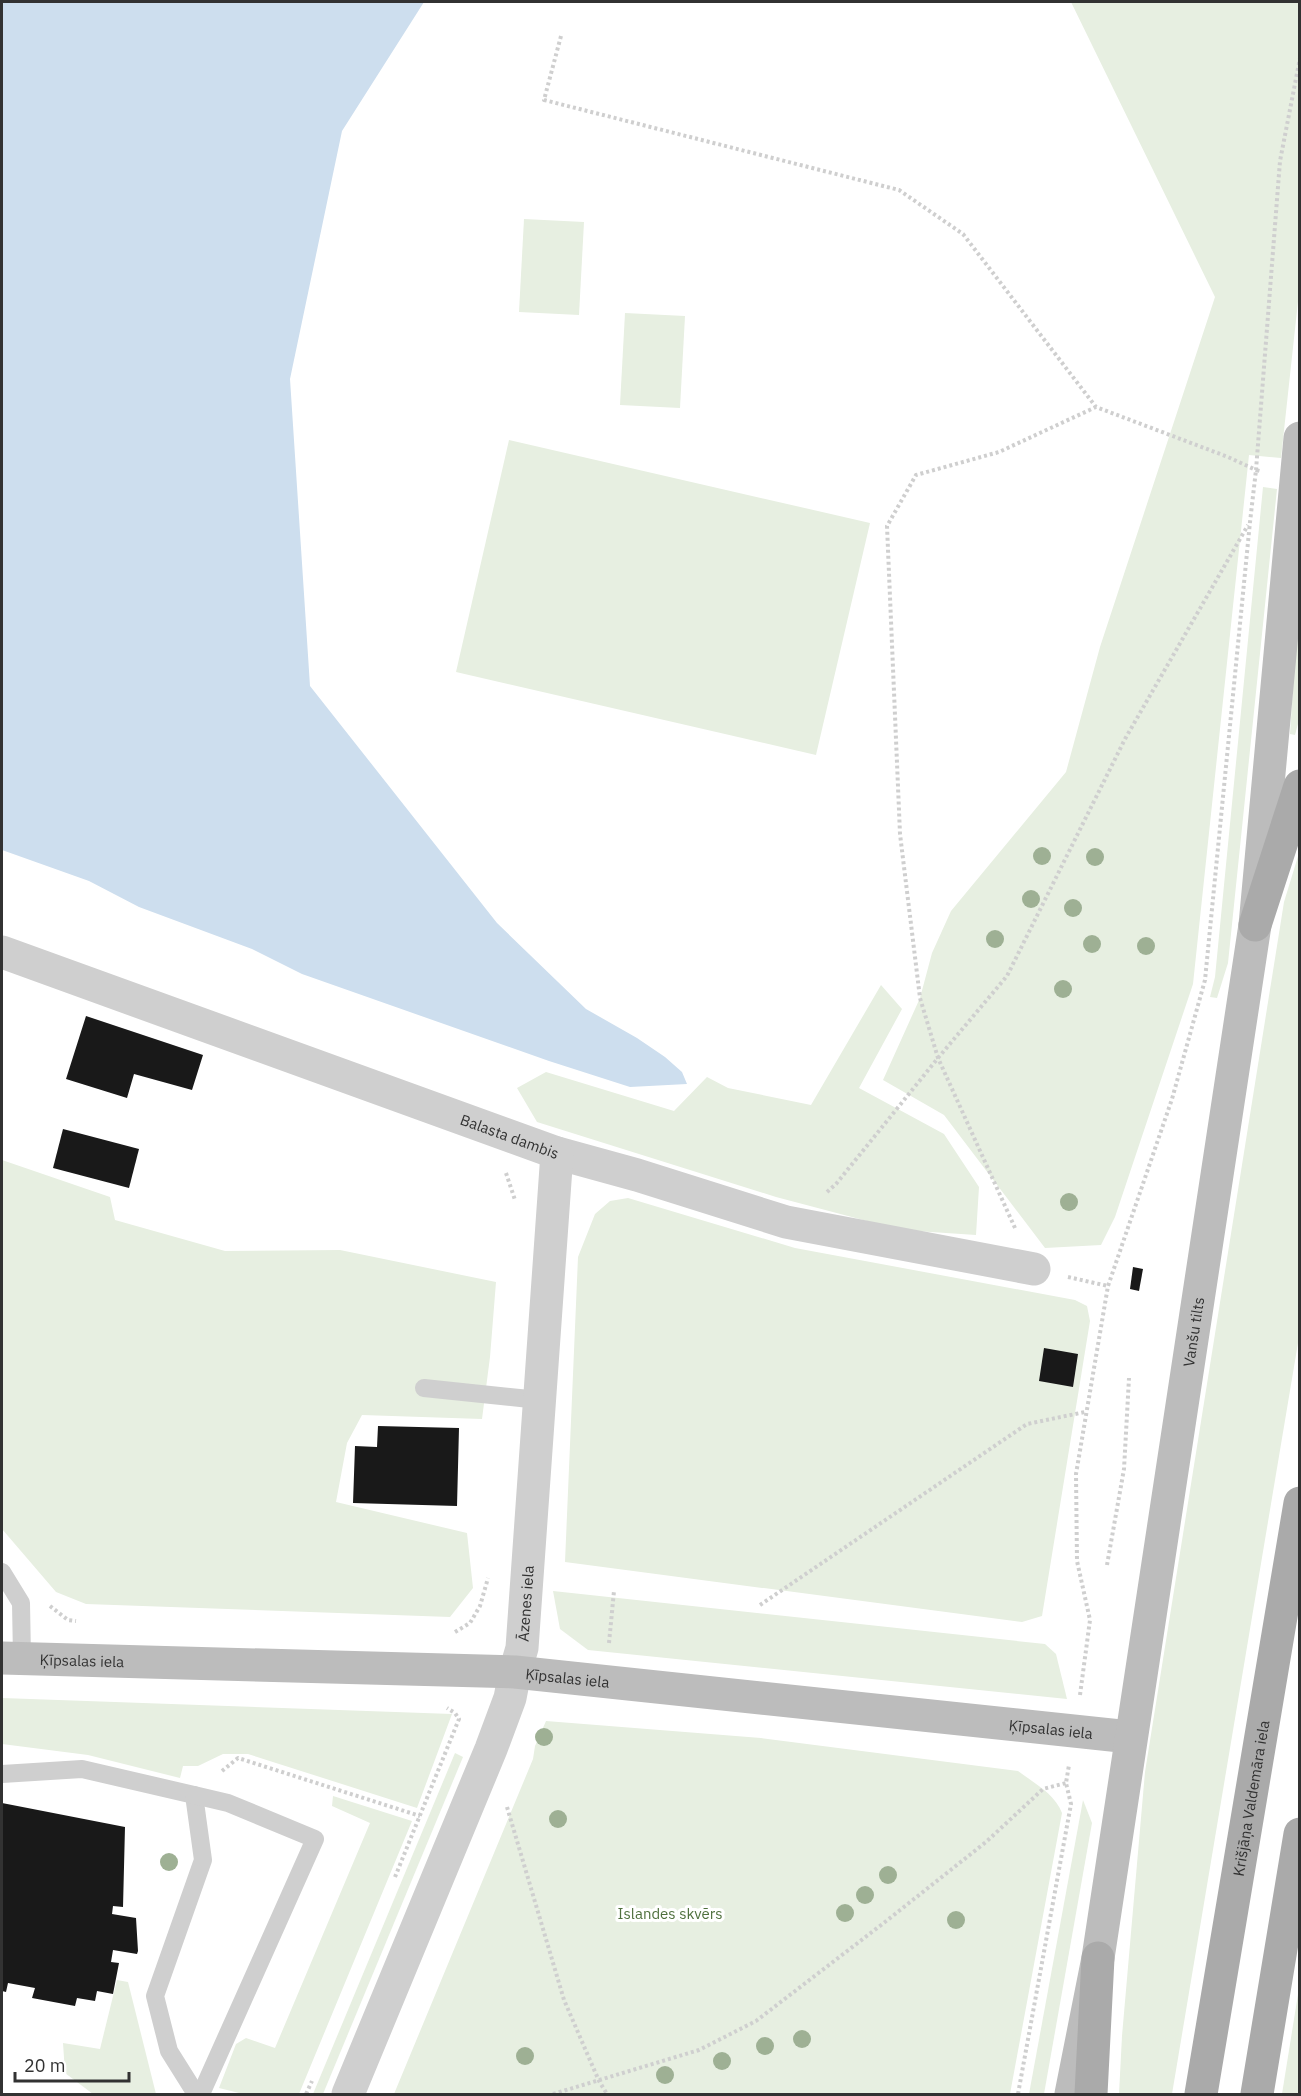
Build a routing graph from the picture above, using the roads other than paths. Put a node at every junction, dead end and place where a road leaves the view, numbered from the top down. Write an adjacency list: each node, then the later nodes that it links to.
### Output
1 (1299, 438): 3 (street, Vanšu tilts)
2 (1299, 786): 3 (main road)
3 (1255, 925): 13 (street, Vanšu tilts)
4 (2, 952): 5 (street, Balasta dambis)
5 (557, 1153): 6 (street, Balasta dambis); 8 (street, Āzenes iela)
6 (1034, 1269)
7 (424, 1388): 8 (lane)
8 (539, 1400): 12 (street, Āzenes iela)
9 (1299, 1503): 22 (main road, Krišjāņa Valdemāra iela)
10 (2, 1572): 11 (lane)
11 (12, 1658): 12 (street, Ķīpsalas iela)
12 (514, 1672): 13 (street, Ķīpsalas iela); 19 (street, Āzenes iela)
13 (1130, 1737): 17 (street, Vanšu tilts)
14 (2, 1774): 15 (lane)
15 (194, 1795): 18 (lane); 18 (lane)
16 (1299, 1834): 23 (main road)
17 (1098, 1958): 20 (street, Vanšu tilts); 21 (main road)
18 (199, 2094)
19 (348, 2094)
20 (1071, 2094)
21 (1091, 2094)
22 (1200, 2094)
23 (1257, 2094)

